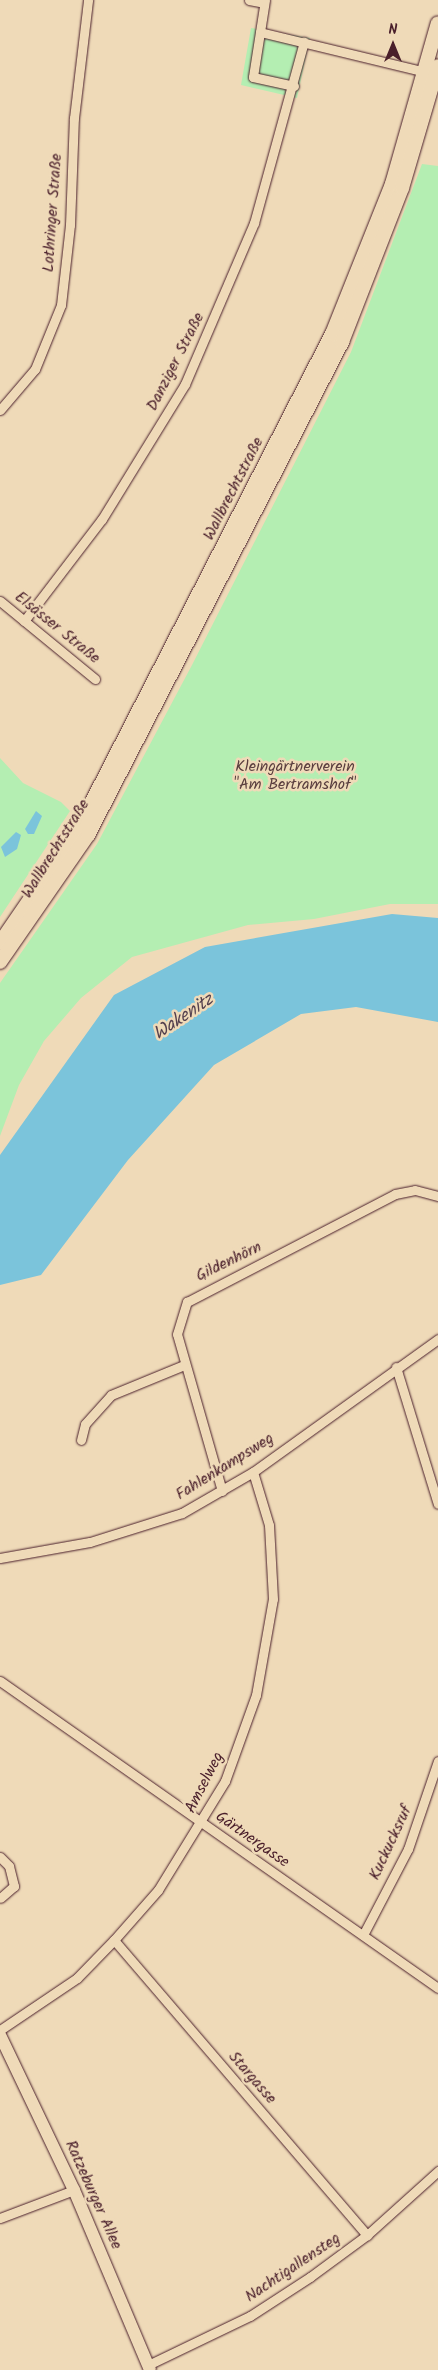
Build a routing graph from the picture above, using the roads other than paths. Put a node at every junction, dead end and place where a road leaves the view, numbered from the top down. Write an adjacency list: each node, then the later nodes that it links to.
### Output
1 (88, 0): 10 (street, Lothringer Straße)
2 (249, 0): 3 (street)
3 (264, 2): 5 (street)
4 (438, 23): 8 (main road, Wallbrechtstraße)
5 (260, 32): 6 (street); 9 (street)
6 (304, 42): 8 (street); 9 (street, Danziger Straße)
7 (438, 66): 15 (main road, Wallbrechtstraße)
8 (425, 72): 14 (main road, Wallbrechtstraße)
9 (294, 86): 12 (street, Danziger Straße)
10 (0, 410)
11 (0, 601): 12 (street, Elsässer Straße)
12 (24, 621): 13 (street, Elsässer Straße)
13 (95, 679)
14 (0, 942)
15 (0, 962)
16 (438, 1196): 18 (street, Gildenhörn)
17 (438, 1339): 19 (street, Fahlenkampsweg)
18 (184, 1365): 20 (street); 22 (street, Gildenhörn)
19 (396, 1367): 21 (street, Fahlenkampsweg); 23 (street)
20 (81, 1440)
21 (253, 1472): 22 (street, Fahlenkampsweg); 27 (street, Amselweg)
22 (222, 1491): 24 (street, Fahlenkampsweg)
23 (438, 1504)
24 (0, 1558)
25 (0, 1681): 27 (street, Gärtnergasse)
26 (438, 1760): 30 (street, Kuckucksruf)
27 (201, 1823): 30 (street, Gärtnergasse); 31 (street, Amselweg)
28 (0, 1857): 29 (street)
29 (0, 1898)
30 (363, 1935): 32 (street, Gärtnergasse)
31 (114, 1940): 33 (street, Amselweg); 38 (street, Stargasse)
32 (438, 1988)
33 (0, 2030)
34 (0, 2035): 36 (main road, Ratzeburger Allee)
35 (438, 2171): 38 (street, Nachtigallensteg)
36 (74, 2190): 37 (street); 39 (main road, Ratzeburger Allee)
37 (0, 2218)
38 (367, 2235): 39 (street, Nachtigallensteg)
39 (149, 2367)

